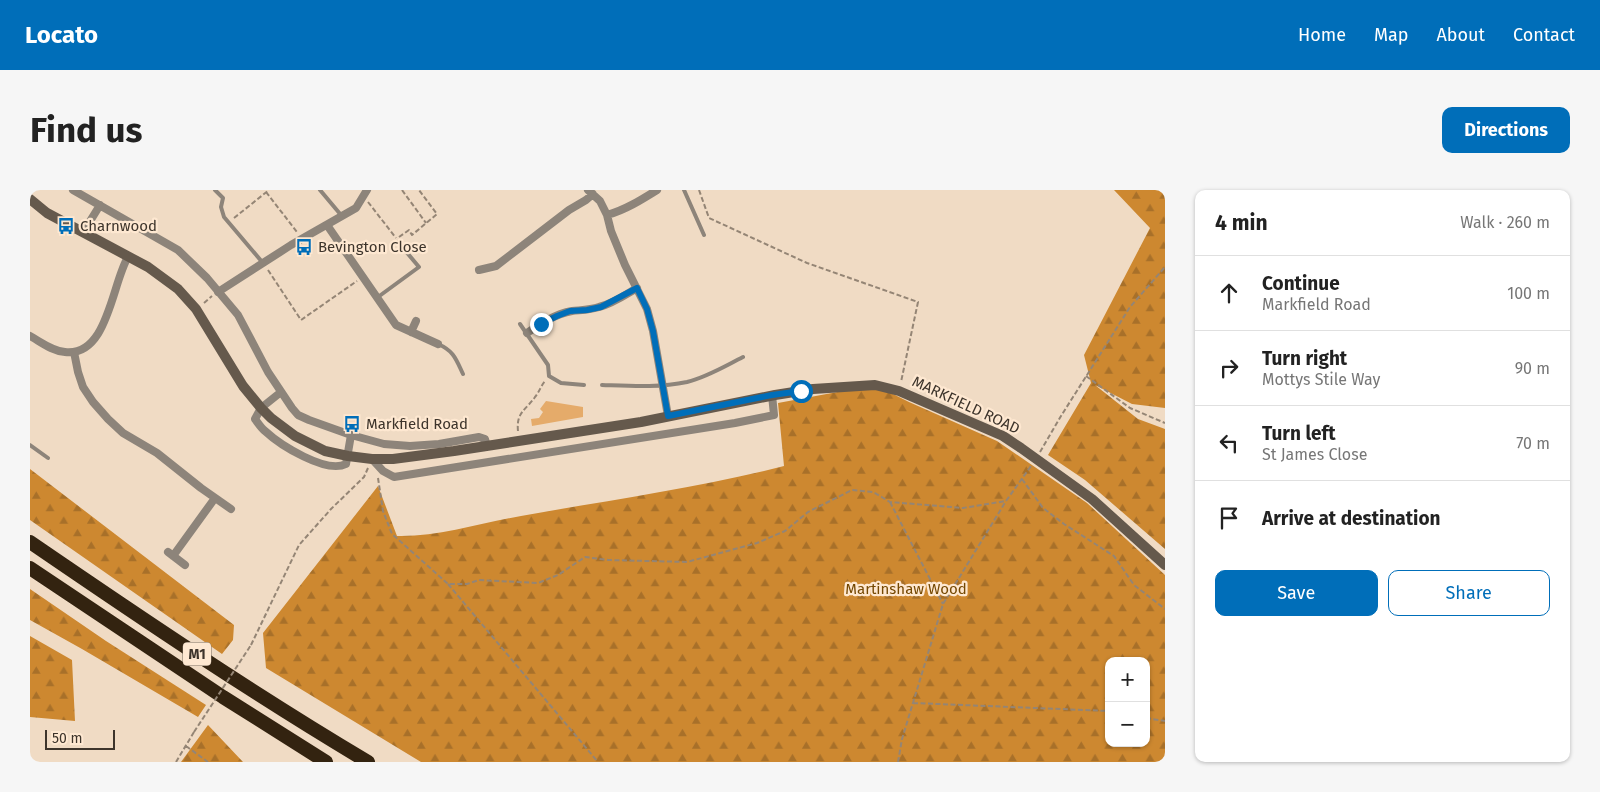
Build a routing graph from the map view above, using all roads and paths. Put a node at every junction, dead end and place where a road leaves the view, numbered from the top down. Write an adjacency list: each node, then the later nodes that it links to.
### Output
1 (73, 190): 13 (street, MARKFIELD ROAD)
2 (215, 190): 16 (lane)
3 (320, 190): 15 (lane)
4 (402, 190): 18 (path)
5 (419, 190): 18 (path)
6 (657, 190): 14 (street)
7 (684, 190): 20 (lane)
8 (699, 190): 46 (path)
9 (268, 191): 16 (path); 21 (path)
10 (591, 192): 14 (street); 26 (street)
11 (365, 193): 15 (street); 22 (path)
12 (30, 199): 19 (street, MARKFIELD ROAD)
13 (100, 205): 19 (street); 29 (street, MARKFIELD ROAD)
14 (607, 215): 28 (street)
15 (342, 216): 17 (street)
16 (229, 222): 24 (lane)
17 (327, 224): 21 (street); 27 (street)
18 (426, 224): 22 (path)
19 (84, 231): 23 (street, MARKFIELD ROAD)
20 (704, 235)
21 (302, 239): 24 (street)
22 (397, 241): 30 (lane)
23 (128, 257): 31 (street, MARKFIELD ROAD); 38 (street)
24 (263, 263): 27 (path); 29 (street)
25 (1165, 267): 42 (path)
26 (480, 270)
27 (363, 276): 30 (street)
28 (637, 288): 35 (street); 44 (street)
29 (218, 292): 31 (path); 47 (street, MARKFIELD ROAD)
30 (378, 297): 34 (street)
31 (196, 309): 49 (street, MARKFIELD ROAD)
32 (416, 321): 34 (street)
33 (520, 324): 35 (lane)
34 (411, 332): 37 (street)
35 (527, 333): 41 (lane)
36 (30, 336): 38 (street)
37 (438, 344): 40 (lane)
38 (74, 352): 62 (street)
39 (743, 357): 44 (lane)
40 (463, 374)
41 (549, 376): 45 (lane); 53 (path)
42 (1086, 376): 51 (path); 59 (path)
43 (602, 385): 44 (lane)
44 (662, 385): 50 (street)
45 (584, 386)
46 (899, 391): 48 (street, MARKFIELD ROAD); 59 (street, MARKFIELD ROAD)
47 (281, 392): 49 (street); 52 (street, MARKFIELD ROAD)
48 (772, 395): 50 (street, MARKFIELD ROAD); 58 (street)
49 (261, 408): 56 (street, MARKFIELD ROAD); 56 (street)
50 (668, 416): 53 (street, MARKFIELD ROAD)
51 (1165, 423)
52 (351, 435): 55 (street, MARKFIELD ROAD); 56 (street)
53 (520, 440): 55 (street, MARKFIELD ROAD)
54 (30, 445): 57 (lane)
55 (486, 446): 58 (street, MARKFIELD ROAD)
56 (348, 456): 58 (street, MARKFIELD ROAD)
57 (48, 458)
58 (372, 459): 77 (path, bridge)
59 (1036, 459): 61 (path); 68 (street, MARKFIELD ROAD)
60 (378, 476): 70 (path)
61 (1022, 479): 63 (path); 72 (path)
62 (215, 498): 65 (street); 67 (street)
63 (1006, 500): 64 (path); 71 (path)
64 (890, 502): 70 (path); 71 (path)
65 (231, 509)
66 (30, 542): 81 (highway, M1)
67 (185, 565)
68 (1165, 565)
69 (30, 568): 80 (highway, M1)
70 (448, 584): 82 (path)
71 (942, 604): 73 (path)
72 (1165, 608)
73 (912, 703): 74 (path); 83 (path)
74 (1105, 712)
75 (1150, 719): 76 (path)
76 (1165, 721)
77 (186, 746): 78 (path); 79 (path)
78 (176, 762)
79 (208, 762)
80 (326, 762)
81 (368, 762)
82 (598, 762)
83 (898, 762)

